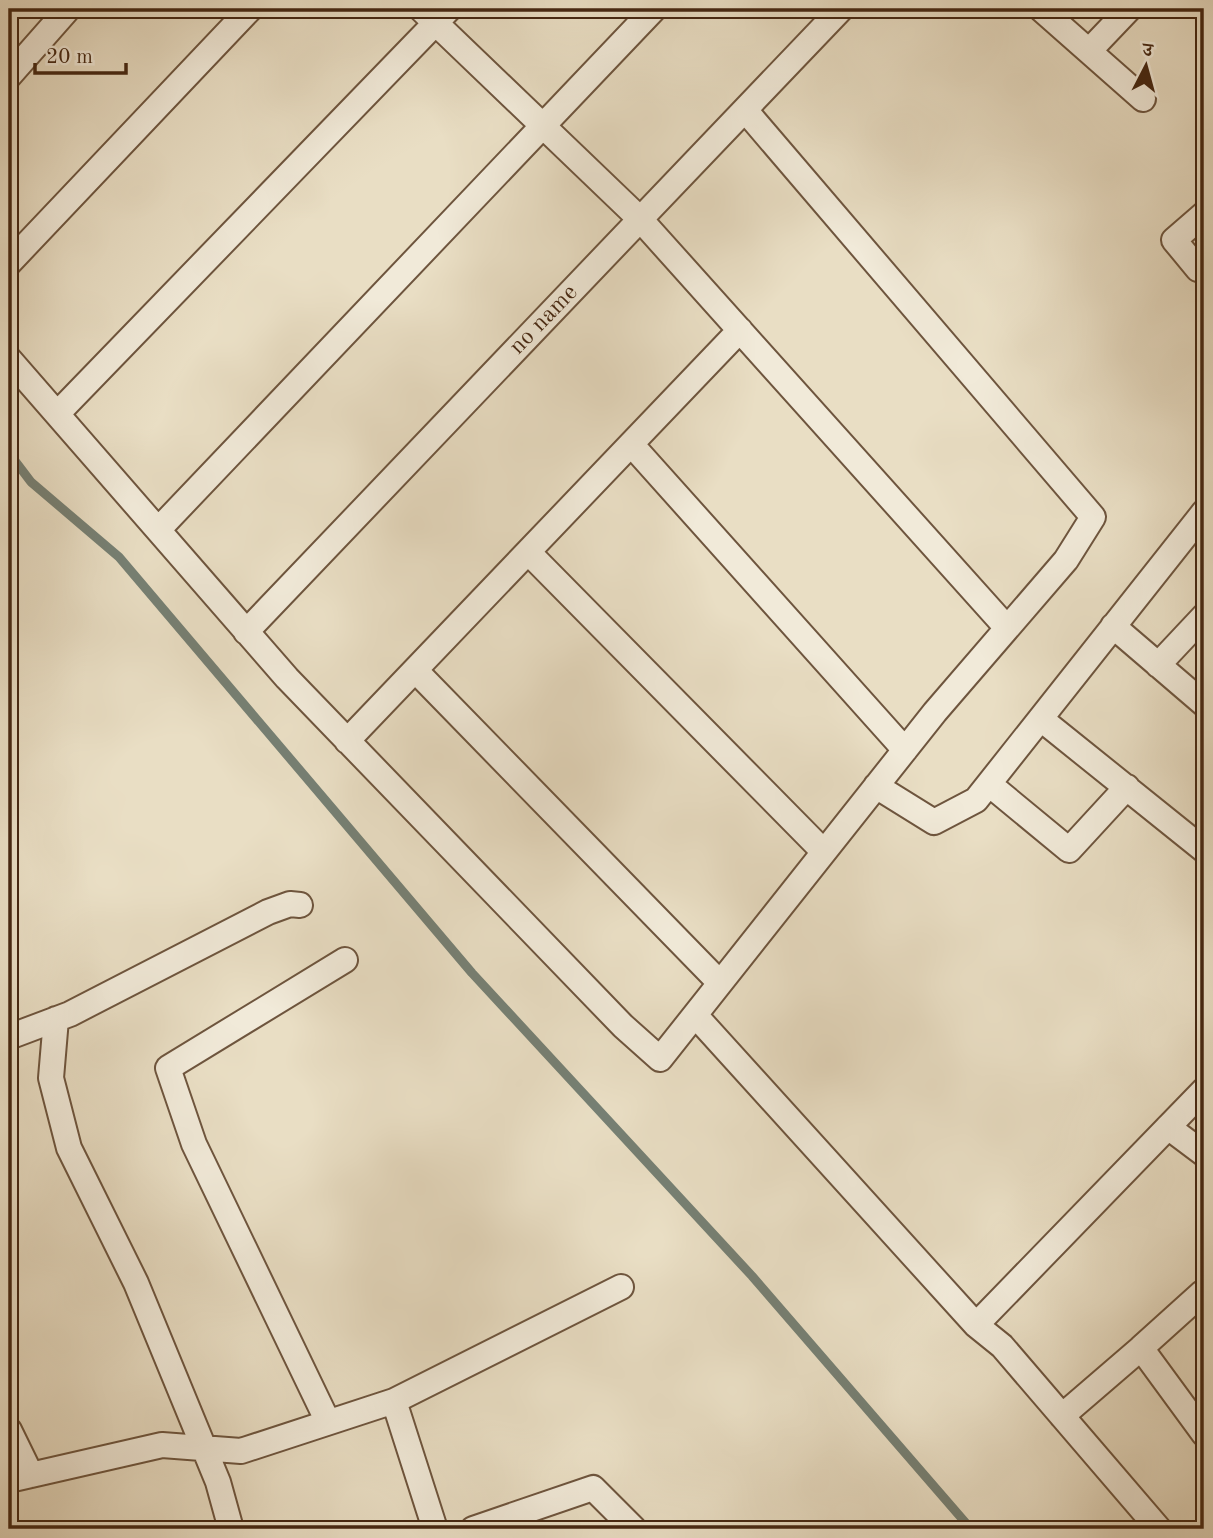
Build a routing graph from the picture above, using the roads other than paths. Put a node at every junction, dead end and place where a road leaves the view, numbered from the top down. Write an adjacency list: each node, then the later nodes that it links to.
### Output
1 (68, 9): 9 (street)
2 (250, 9): 15 (street)
3 (654, 9): 12 (street)
4 (841, 9): 11 (street, no name)
5 (1041, 9): 8 (street)
6 (1129, 9): 8 (street)
7 (435, 13): 12 (street); 19 (street)
8 (1089, 51): 10 (street)
9 (9, 76)
10 (1143, 99)
11 (744, 110): 14 (street, no name); 26 (street)
12 (543, 125): 14 (street); 22 (street)
13 (1204, 214): 16 (street)
14 (640, 219): 17 (street); 27 (street, no name)
15 (9, 263)
16 (1204, 269)
17 (740, 330): 20 (street); 26 (street)
18 (9, 359): 19 (street)
19 (57, 414): 22 (street)
20 (631, 444): 23 (street); 33 (street)
21 (1204, 512): 25 (street)
22 (158, 530): 27 (street)
23 (528, 552): 29 (street); 38 (street)
24 (1204, 616): 28 (street)
25 (1113, 626): 28 (street); 31 (street)
26 (1007, 628): 33 (street)
27 (246, 632): 32 (street)
28 (1158, 665): 30 (street)
29 (415, 670): 32 (street); 41 (street)
30 (1204, 704)
31 (1041, 719): 34 (street); 36 (street)
32 (347, 741): 42 (street)
33 (905, 750): 35 (street)
34 (989, 784): 35 (street); 36 (street)
35 (876, 786): 38 (street)
36 (1127, 787): 37 (street)
37 (1204, 850)
38 (824, 852): 41 (street)
39 (300, 905): 43 (street)
40 (345, 960): 54 (street)
41 (720, 983): 42 (street)
42 (695, 1015): 50 (street)
43 (56, 1019): 44 (street); 57 (street)
44 (9, 1037)
45 (1204, 1090): 46 (street)
46 (1168, 1127): 47 (street); 50 (street)
47 (1204, 1154)
48 (621, 1287): 52 (street)
49 (1203, 1292): 51 (street)
50 (976, 1325): 53 (street)
51 (1141, 1348): 53 (street); 56 (street)
52 (394, 1401): 54 (street); 60 (street)
53 (1062, 1416): 63 (street)
54 (327, 1420): 57 (street)
55 (9, 1430): 58 (street)
56 (1204, 1434)
57 (203, 1447): 58 (street); 59 (street)
58 (20, 1478)
59 (231, 1529)
60 (435, 1529)
61 (473, 1529): 62 (street)
62 (634, 1529)
63 (1159, 1529)

